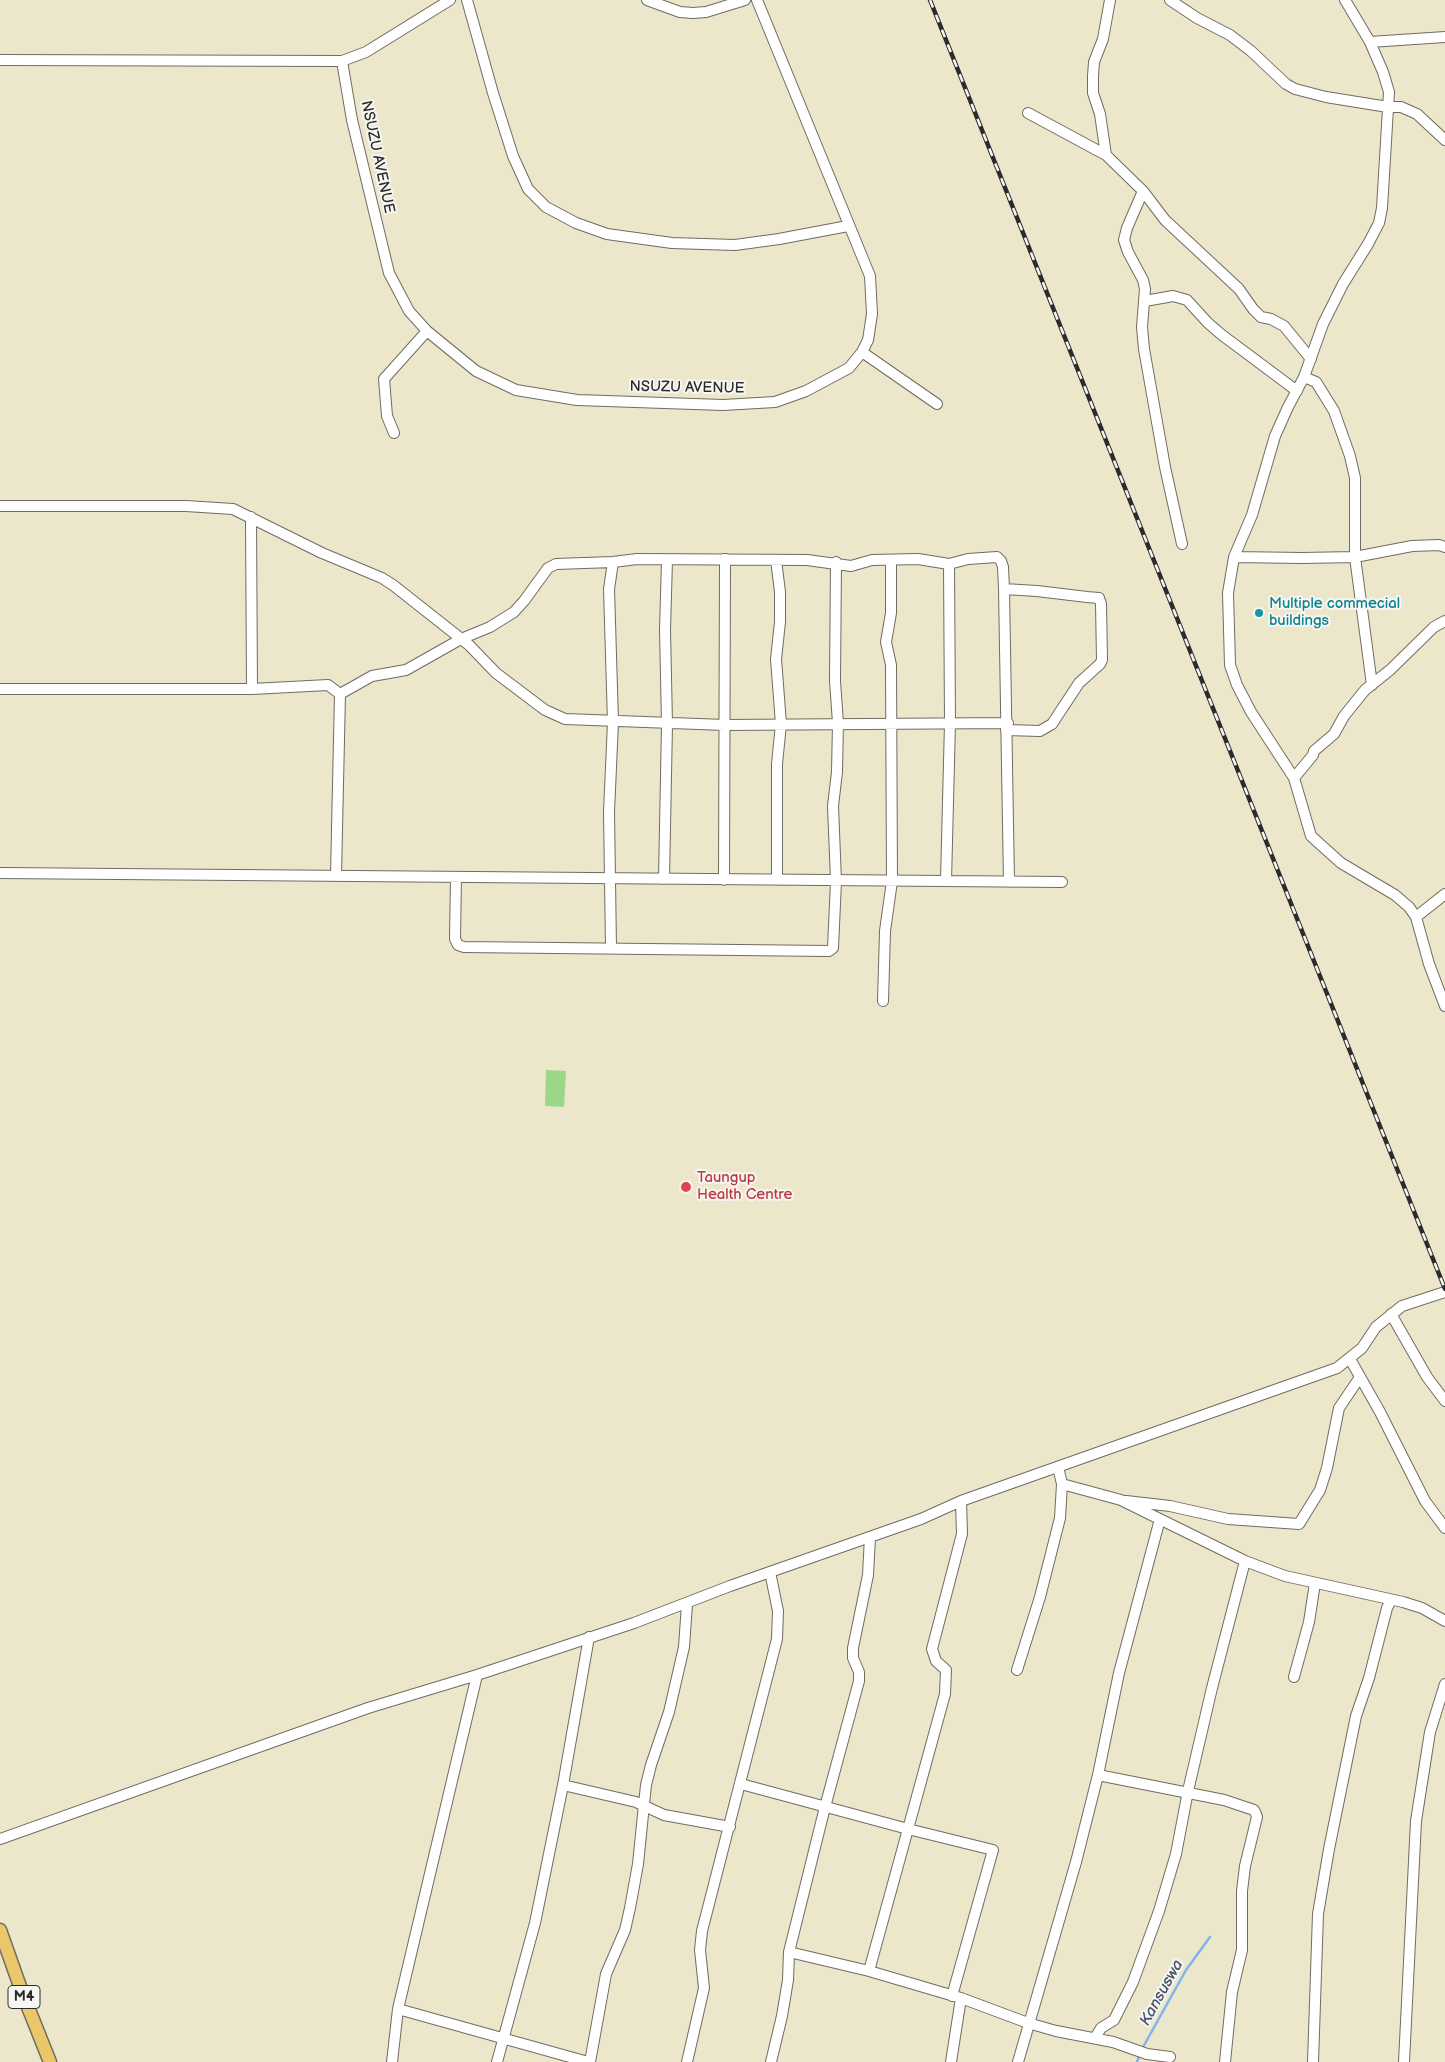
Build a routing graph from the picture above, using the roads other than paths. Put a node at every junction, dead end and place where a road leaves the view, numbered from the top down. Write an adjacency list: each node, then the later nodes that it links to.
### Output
1 (450, 0): 12 (street)
2 (467, 0): 18 (street)
3 (647, 0): 4 (street)
4 (745, 0)
5 (757, 0): 18 (street, NSUZU AVENUE)
6 (1110, 0): 16 (street)
7 (1170, 0): 13 (street)
8 (1345, 0): 10 (street)
9 (1445, 37): 10 (street)
10 (1370, 42): 13 (street)
11 (0, 60): 12 (street)
12 (342, 61): 20 (street, NSUZU AVENUE)
13 (1388, 107): 15 (street); 22 (street)
14 (1028, 113): 16 (street)
15 (1445, 140)
16 (1106, 154): 17 (street)
17 (1142, 192): 19 (street); 22 (street)
18 (848, 226): 21 (street, NSUZU AVENUE)
19 (1145, 301): 24 (street); 29 (street)
20 (427, 330): 21 (street, NSUZU AVENUE); 26 (street)
21 (862, 352): 25 (street)
22 (1311, 359): 23 (street)
23 (1304, 376): 24 (street); 32 (street)
24 (1297, 390): 31 (street)
25 (938, 404)
26 (394, 433)
27 (0, 506): 28 (street)
28 (251, 518): 42 (street); 45 (street)
29 (1182, 544)
30 (1445, 547): 32 (street)
31 (1234, 557): 32 (street); 55 (street)
32 (1355, 557): 43 (street)
33 (725, 559): 34 (street); 35 (street); 53 (street)
34 (667, 560): 37 (street); 51 (street)
35 (776, 560): 38 (street); 52 (street)
36 (891, 560): 38 (street); 39 (street); 49 (street)
37 (614, 562): 42 (street); 47 (street)
38 (836, 562): 48 (street)
39 (949, 564): 40 (street); 50 (street)
40 (1004, 590): 54 (street); 54 (street)
41 (1445, 621): 43 (street)
42 (461, 639): 46 (street); 47 (street)
43 (1372, 684): 55 (street)
44 (0, 689): 45 (street)
45 (252, 689): 46 (street)
46 (340, 694): 57 (street)
47 (613, 722): 51 (street); 59 (street)
48 (838, 723): 49 (street); 52 (street); 63 (street)
49 (892, 723): 50 (street); 64 (street)
50 (950, 723): 54 (street); 65 (street)
51 (667, 724): 53 (street); 60 (street)
52 (781, 724): 53 (street); 62 (street)
53 (725, 725): 61 (street)
54 (1007, 726): 66 (street)
55 (1294, 778): 69 (street)
56 (0, 873): 57 (street)
57 (336, 875): 58 (street)
58 (456, 877): 59 (street); 70 (street)
59 (610, 879): 60 (street); 70 (street)
60 (664, 879): 61 (street)
61 (724, 880): 62 (street)
62 (777, 880): 63 (street)
63 (836, 881): 64 (street); 70 (street)
64 (892, 881): 65 (street); 71 (street)
65 (946, 881): 66 (street)
66 (1009, 882): 67 (street)
67 (1062, 882)
68 (1445, 894): 69 (street)
69 (1416, 917): 72 (street)
70 (611, 948)
71 (883, 1001)
72 (1445, 1006)
73 (1445, 1292): 74 (street)
74 (1391, 1314): 75 (street); 77 (street)
75 (1350, 1359): 76 (street); 78 (street)
76 (1360, 1377): 80 (street); 83 (street)
77 (1445, 1401)
78 (1058, 1467): 79 (street); 81 (street)
79 (1062, 1484): 80 (street); 92 (street)
80 (1121, 1500): 82 (street)
81 (961, 1501): 84 (street); 104 (street)
82 (1160, 1519): 85 (street); 97 (street)
83 (1445, 1528)
84 (870, 1537): 86 (street); 102 (street)
85 (1245, 1561): 87 (street); 100 (street)
86 (770, 1572): 89 (street); 98 (street)
87 (1315, 1583): 88 (street); 94 (street)
88 (1391, 1600): 90 (street); 125 (street)
89 (687, 1604): 91 (street); 101 (street)
90 (1445, 1621)
91 (589, 1637): 93 (street); 99 (street)
92 (1018, 1670)
93 (476, 1675): 105 (street); 110 (street)
94 (1294, 1677)
95 (1445, 1684): 96 (street)
96 (1442, 1706): 126 (street)
97 (1098, 1775): 100 (street); 111 (street)
98 (741, 1784): 102 (street); 103 (street)
99 (563, 1785): 101 (street); 113 (street)
100 (1188, 1792): 112 (street); 124 (street)
101 (644, 1807): 103 (street); 119 (street)
102 (825, 1807): 104 (street); 107 (street)
103 (730, 1827): 120 (street)
104 (908, 1829): 108 (street); 109 (street)
105 (0, 1839)
106 (0, 1930): 116 (main road, M4)
107 (788, 1952): 108 (street); 121 (street)
108 (869, 1971): 109 (street)
109 (957, 1997): 111 (street); 122 (street)
110 (398, 2009): 113 (street); 117 (street)
111 (1028, 2023): 112 (street); 123 (street)
112 (1095, 2038): 114 (street)
113 (504, 2040): 118 (street); 119 (street)
114 (1146, 2056): 115 (street)
115 (1170, 2057)
116 (50, 2062)
117 (392, 2062)
118 (496, 2062)
119 (589, 2062)
120 (686, 2062)
121 (771, 2062)
122 (951, 2062)
123 (1018, 2062)
124 (1225, 2062)
125 (1313, 2062)
126 (1404, 2062)

